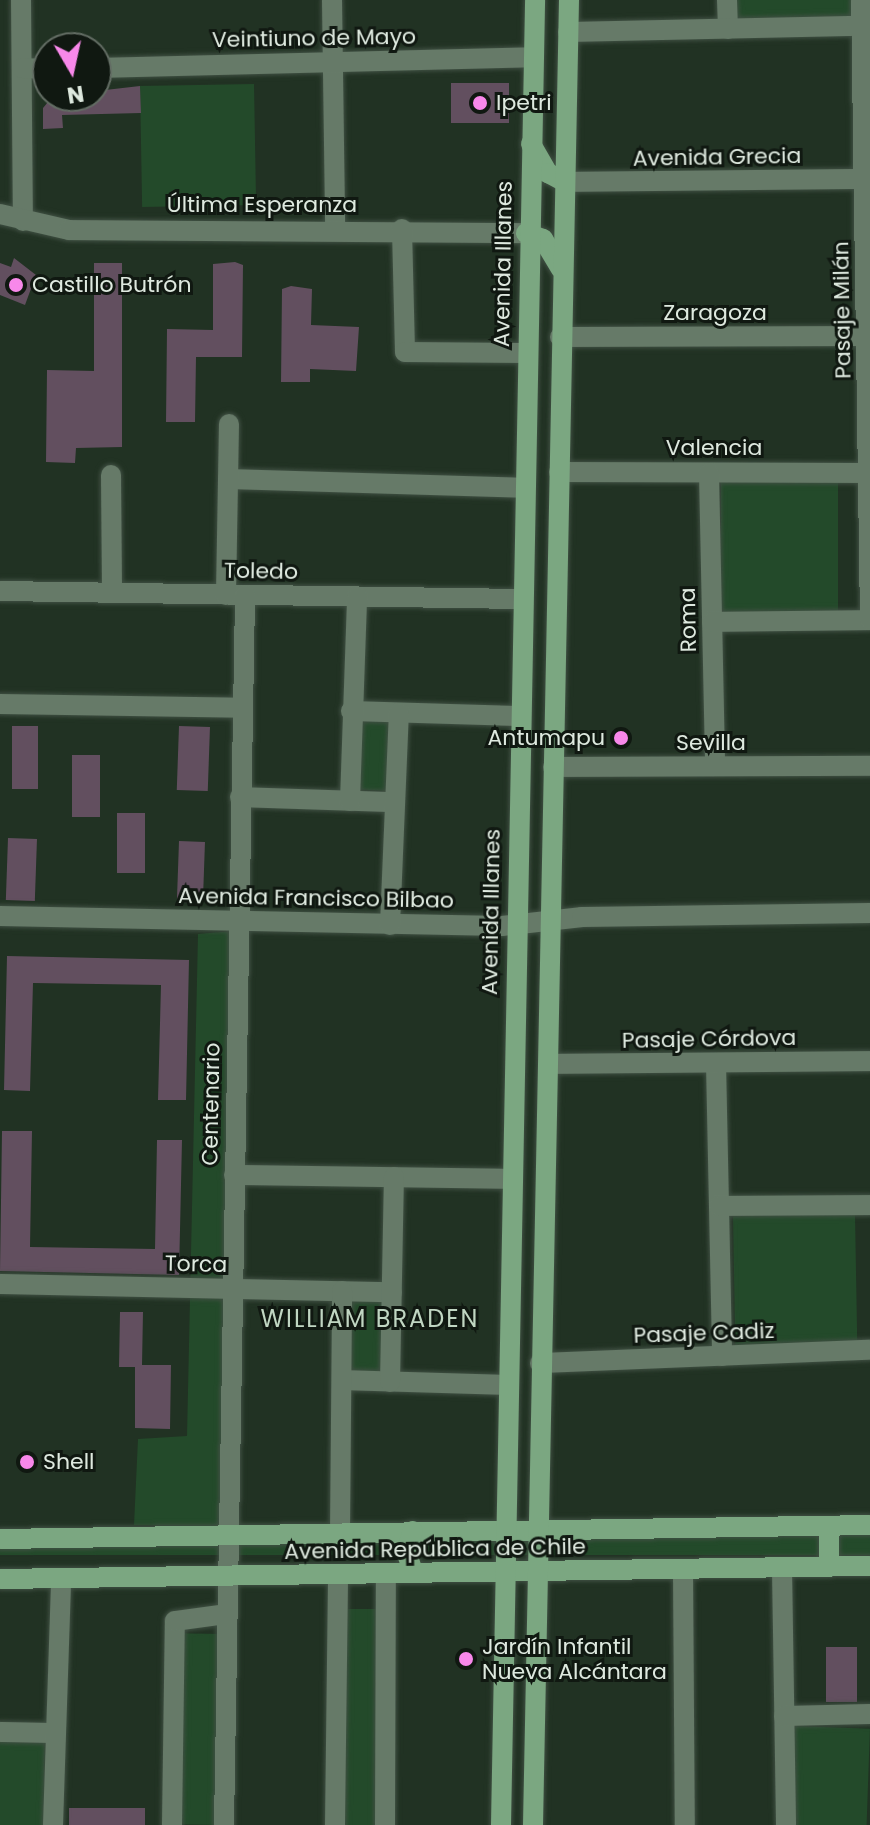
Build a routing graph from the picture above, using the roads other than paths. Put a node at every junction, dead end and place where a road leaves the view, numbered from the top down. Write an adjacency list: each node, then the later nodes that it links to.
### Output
1 (21, 0): 12 (street)
2 (332, 0): 11 (street)
3 (535, 0): 10 (main road, Avenida Illanes)
4 (569, 0): 9 (main road)
5 (727, 0): 8 (street)
6 (861, 0): 7 (street, Pasaje Milán)
7 (861, 26): 8 (street); 18 (street, Pasaje Milán)
8 (728, 29): 9 (street)
9 (568, 32): 15 (main road)
10 (533, 57): 11 (street, Veintiuno de Mayo); 16 (main road, Avenida Illanes)
11 (333, 61): 14 (street, Veintiuno de Mayo); 22 (street)
12 (22, 68): 13 (street); 21 (street)
13 (32, 68)
14 (112, 68)
15 (567, 83): 16 (main road); 19 (main road)
16 (532, 85): 17 (main road, Avenida Illanes)
17 (529, 141): 19 (main road); 24 (main road, Avenida Illanes)
18 (867, 179): 19 (street, Avenida Grecia); 26 (street, Pasaje Milán)
19 (565, 182): 25 (main road)
20 (0, 214): 21 (street, Última Esperanza)
21 (23, 221): 22 (street, Última Esperanza)
22 (335, 227): 23 (street, Última Esperanza)
23 (402, 229): 24 (street, Última Esperanza); 28 (street)
24 (526, 233): 25 (main road); 28 (main road, Avenida Illanes)
25 (562, 272): 27 (main road)
26 (868, 336): 27 (street, Zaragoza); 32 (street, Pasaje Milán)
27 (560, 337): 28 (main road); 30 (main road)
28 (525, 343): 35 (main road, Avenida Illanes)
29 (229, 424): 34 (street, Centenario)
30 (559, 472): 31 (street, Valencia); 50 (main road)
31 (709, 473): 32 (street, Valencia); 42 (street, Roma)
32 (869, 473): 41 (street, Pasaje Milán)
33 (111, 475): 37 (street)
34 (228, 479): 35 (street); 38 (street, Centenario)
35 (523, 488): 40 (main road, Avenida Illanes)
36 (0, 591): 37 (street, Toledo)
37 (112, 593): 38 (street, Toledo)
38 (236, 595): 39 (street, Toledo); 44 (street, Centenario)
39 (357, 597): 40 (street, Toledo); 45 (street)
40 (521, 599): 47 (main road, Avenida Illanes)
41 (870, 620): 42 (street)
42 (712, 622): 48 (street, Roma)
43 (0, 704): 44 (street)
44 (243, 708): 51 (street, Centenario)
45 (351, 711): 46 (street); 52 (street)
46 (399, 713): 47 (street); 53 (street)
47 (518, 716): 59 (main road, Avenida Illanes)
48 (715, 766): 49 (street, Sevilla); 50 (street, Sevilla)
49 (870, 766)
50 (553, 767): 56 (main road)
51 (240, 797): 52 (street); 57 (street, Centenario)
52 (350, 801): 53 (street)
53 (394, 802): 58 (street)
54 (870, 913): 56 (street, Avenida Francisco Bilbao)
55 (0, 916): 57 (street, Avenida Francisco Bilbao)
56 (551, 920): 59 (street, Avenida Francisco Bilbao); 62 (main road)
57 (239, 921): 58 (street, Avenida Francisco Bilbao); 63 (street, Centenario)
58 (390, 925): 59 (street, Avenida Francisco Bilbao)
59 (516, 925): 65 (main road, Avenida Illanes)
60 (870, 1061): 61 (street, Pasaje Córdova)
61 (716, 1063): 62 (street, Pasaje Córdova); 67 (street)
62 (548, 1064): 74 (main road)
63 (234, 1175): 64 (street); 69 (street, Centenario)
64 (394, 1177): 65 (street); 71 (street)
65 (511, 1179): 77 (main road, Avenida Illanes)
66 (870, 1205): 67 (street)
67 (719, 1206): 73 (street)
68 (0, 1284): 69 (street, Torca)
69 (232, 1289): 70 (street, Torca); 84 (street, Centenario)
70 (342, 1291): 71 (street, Torca); 75 (street)
71 (392, 1292): 76 (street)
72 (870, 1350): 73 (street, Pasaje Cadiz)
73 (722, 1356): 74 (street, Pasaje Cadiz)
74 (540, 1363): 80 (main road)
75 (342, 1380): 76 (street); 83 (street)
76 (390, 1382): 77 (street)
77 (508, 1385): 81 (main road, Avenida Illanes)
78 (870, 1525): 79 (main road, Avenida República de Chile)
79 (829, 1526): 80 (main road, Avenida República de Chile); 87 (main road)
80 (537, 1529): 81 (main road, Avenida República de Chile); 92 (main road)
81 (505, 1530): 82 (main road, Avenida República de Chile); 90 (main road, Avenida Illanes)
82 (413, 1531): 83 (main road, Avenida República de Chile); 91 (main road)
83 (340, 1533): 84 (main road, Avenida República de Chile)
84 (228, 1535): 85 (main road, Avenida República de Chile); 95 (street, Centenario)
85 (0, 1539)
86 (870, 1566): 87 (main road, Avenida República de Chile)
87 (829, 1567): 88 (main road, Avenida República de Chile)
88 (782, 1568): 89 (main road, Avenida República de Chile); 100 (street)
89 (683, 1569): 92 (main road, Avenida República de Chile); 110 (street)
90 (505, 1571): 91 (main road, Avenida República de Chile); 92 (main road, Avenida República de Chile); 108 (main road, Avenida Illanes)
91 (413, 1572): 93 (main road, Avenida República de Chile)
92 (536, 1572): 109 (main road)
93 (386, 1573): 94 (main road, Avenida República de Chile); 107 (street)
94 (338, 1574): 95 (main road, Avenida República de Chile); 106 (street)
95 (227, 1576): 96 (main road, Avenida República de Chile); 98 (street, Centenario)
96 (61, 1578): 97 (main road, Avenida República de Chile); 102 (street)
97 (0, 1579)
98 (227, 1614): 104 (street); 105 (street, Centenario)
99 (870, 1714): 100 (street)
100 (784, 1716): 111 (street)
101 (0, 1732): 102 (street)
102 (55, 1733): 103 (street)
103 (53, 1825)
104 (172, 1825)
105 (224, 1825)
106 (335, 1825)
107 (385, 1825)
108 (501, 1825)
109 (533, 1825)
110 (685, 1825)
111 (786, 1825)

